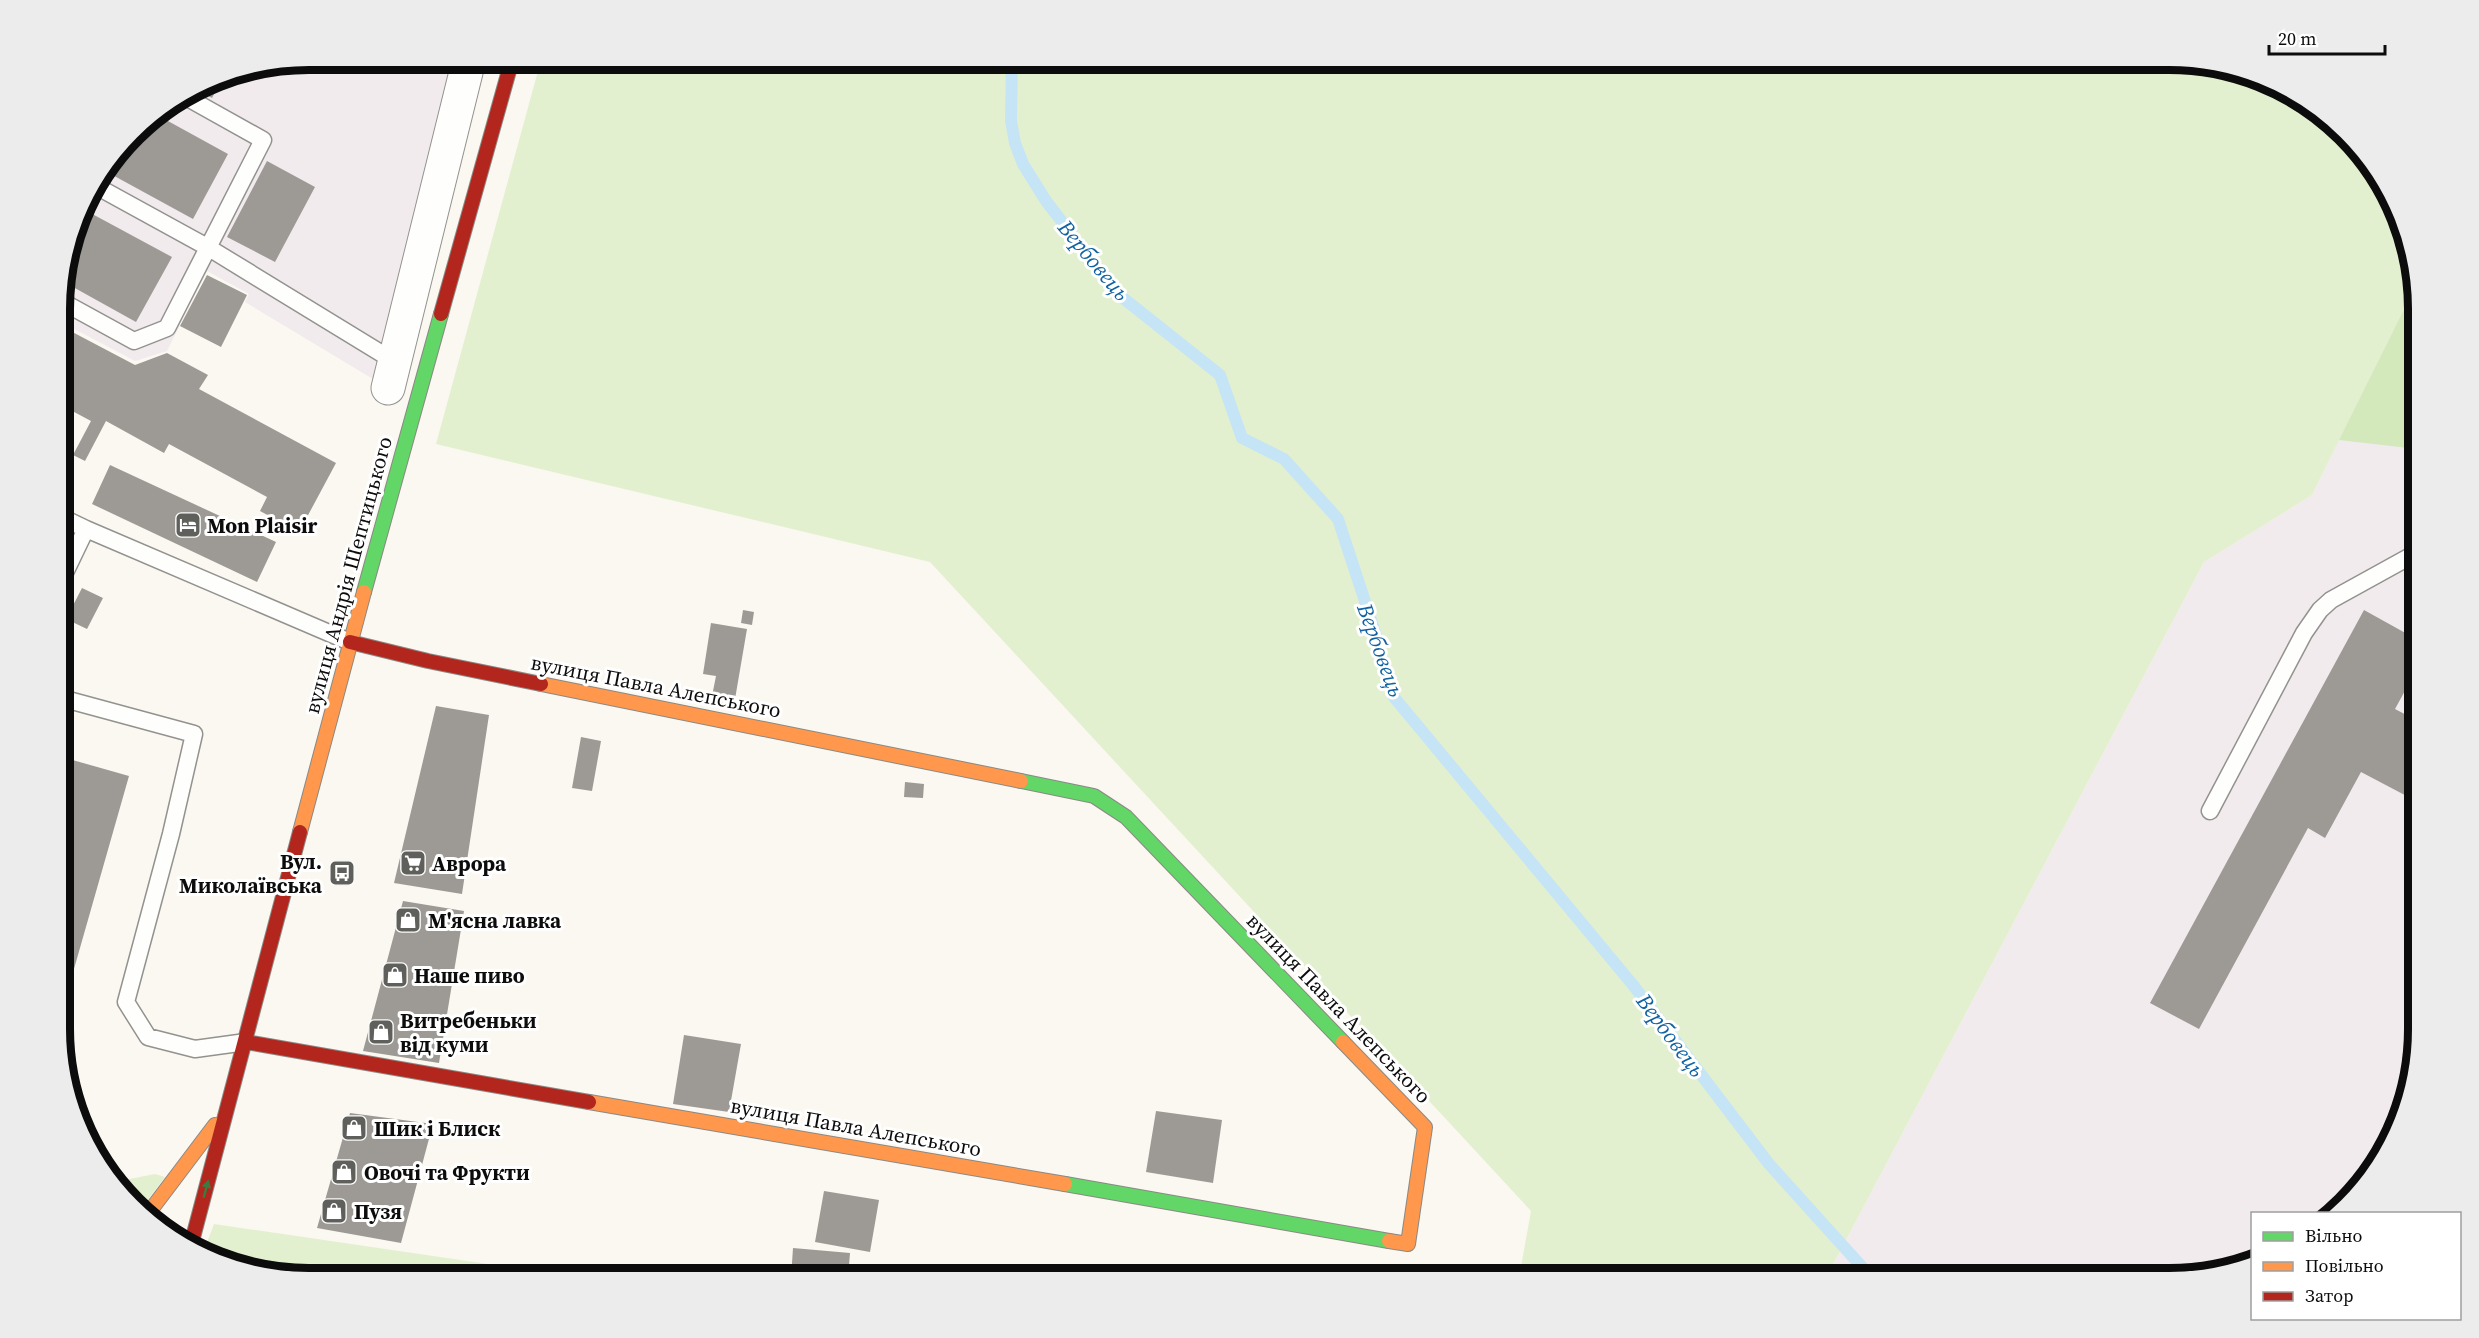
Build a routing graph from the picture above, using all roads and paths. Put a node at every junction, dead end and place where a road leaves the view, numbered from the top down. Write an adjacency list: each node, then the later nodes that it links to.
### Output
1 (466, 70): 8 (street)
2 (509, 70): 7 (street, вулиця Андрія Шептицького)
3 (194, 101): 5 (lane)
4 (103, 190): 5 (lane)
5 (209, 248): 6 (lane); 7 (lane)
6 (70, 306)
7 (423, 380): 13 (street, вулиця Андрія Шептицького)
8 (387, 388)
9 (70, 522): 10 (lane)
10 (86, 530): 12 (lane); 13 (lane)
11 (2408, 557): 15 (lane)
12 (70, 563)
13 (350, 642): 16 (street, вулиця Андрія Шептицького); 16 (street, вулиця Павла Алепського)
14 (70, 700): 16 (lane)
15 (2210, 811)
16 (246, 1042): 17 (street, вулиця Андрія Шептицького)
17 (230, 1103): 18 (street, вулиця Андрія Шептицького); 19 (street, вулиця Андрія Шептицького, one-way to 17)
18 (152, 1208)
19 (193, 1237)

